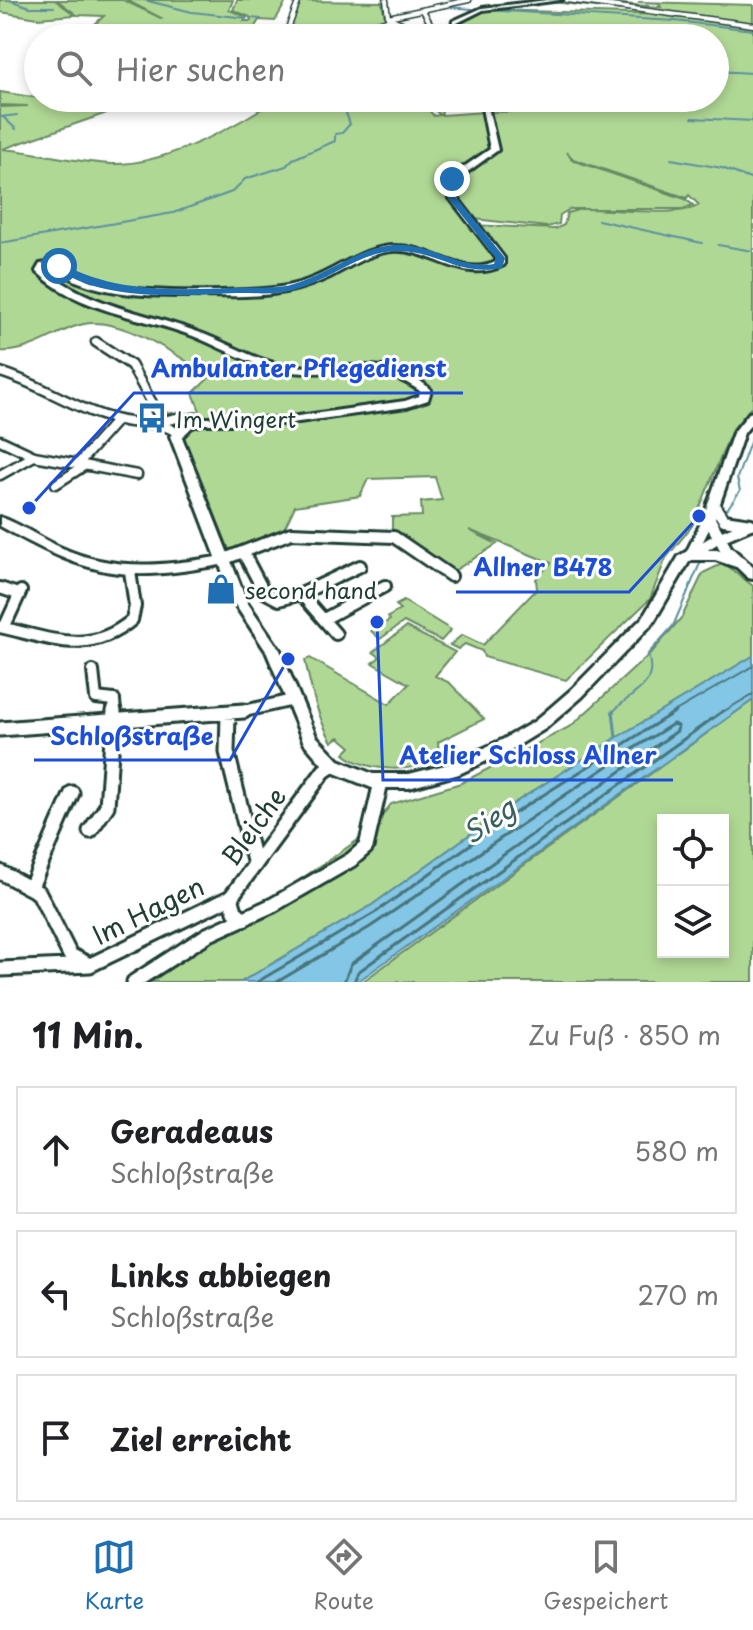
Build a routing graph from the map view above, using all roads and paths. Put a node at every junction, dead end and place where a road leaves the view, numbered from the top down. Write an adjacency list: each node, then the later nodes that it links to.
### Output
1 (299, 0): 10 (street)
2 (386, 0): 9 (street)
3 (443, 0): 7 (street)
4 (469, 0): 7 (street)
5 (559, 0): 14 (main road)
6 (567, 0): 15 (street)
7 (445, 7): 8 (street)
8 (424, 12): 9 (street); 13 (street)
9 (389, 18): 11 (street); 12 (street)
10 (290, 24)
11 (373, 24)
12 (401, 24)
13 (426, 24)
14 (455, 24)
15 (753, 25)
16 (486, 112): 23 (main road)
17 (96, 342): 22 (street)
18 (0, 372): 21 (street)
19 (753, 415): 30 (main road)
20 (182, 417): 22 (street)
21 (117, 420): 22 (street); 26 (street)
22 (163, 422): 23 (street)
23 (178, 433): 36 (main road)
24 (0, 440): 25 (street)
25 (34, 456): 26 (street); 27 (street)
26 (81, 465): 28 (street); 29 (street)
27 (0, 475)
28 (137, 475)
29 (56, 484)
30 (711, 511): 32 (street); 33 (main road); 35 (street)
31 (0, 521): 39 (main road)
32 (752, 524): 33 (street)
33 (718, 538): 35 (main road); 37 (main road)
34 (244, 554): 36 (street); 41 (street); 44 (street)
35 (690, 554): 37 (street); 54 (main road)
36 (222, 560): 39 (main road); 49 (main road)
37 (737, 562): 40 (main road)
38 (360, 566): 44 (street)
39 (130, 571): 46 (street)
40 (752, 574)
41 (451, 576)
42 (385, 586): 45 (street)
43 (0, 588): 46 (street)
44 (301, 594): 45 (street)
45 (324, 619): 47 (street)
46 (2, 628)
47 (336, 634)
48 (93, 671): 51 (street)
49 (293, 700): 50 (street); 53 (main road)
50 (228, 715): 51 (street); 57 (street)
51 (115, 725): 52 (street); 56 (street)
52 (0, 729)
53 (333, 765): 54 (main road); 57 (street, Bleiche)
54 (381, 782): 61 (street)
55 (72, 793): 59 (street)
56 (90, 831)
57 (255, 865): 60 (street, Bleiche)
58 (0, 872): 59 (street)
59 (31, 887): 62 (street, Im Hagen)
60 (231, 897): 61 (street, Bleiche); 62 (street, Im Hagen)
61 (244, 919): 64 (street)
62 (90, 965): 63 (street)
63 (1, 969)
64 (134, 982)

